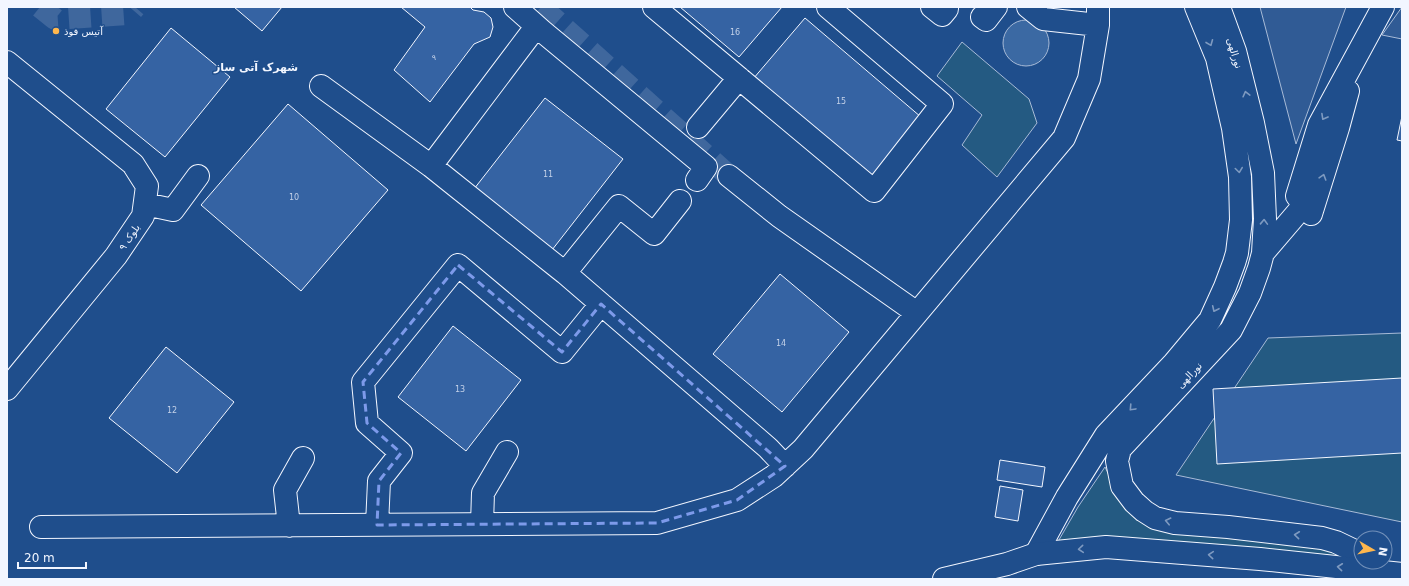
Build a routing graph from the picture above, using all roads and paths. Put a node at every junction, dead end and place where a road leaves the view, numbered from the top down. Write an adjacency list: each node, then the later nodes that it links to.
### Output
1 (515, 7): 17 (main road)
2 (654, 7): 11 (main road)
3 (828, 7): 11 (main road)
4 (1028, 7): 8 (main road)
5 (1196, 7): 22 (main road, نورالهی, one-way to 22)
6 (1219, 7): 20 (main road, نورالهی, one-way to 6)
7 (1384, 7): 20 (main road)
8 (1098, 16): 25 (main road)
9 (532, 32): 14 (main road)
10 (7, 62): 19 (main road, بلوک ۹)
11 (739, 78): 13 (main road)
12 (322, 86): 14 (main road)
13 (698, 126)
14 (431, 166): 21 (main road)
15 (198, 176): 19 (main road)
16 (730, 176): 25 (main road)
17 (697, 180)
18 (680, 201): 21 (main road)
19 (145, 204): 26 (main road, بلوک ۹)
20 (1263, 253): 23 (main road, نورالهی)
21 (565, 273): 24 (main road)
22 (1225, 287): 23 (main road); 35 (main road, نورالهی, one-way to 35)
23 (1250, 293): 34 (main road, نورالهی, one-way to 23)
24 (601, 304): 29 (main road); 31 (main road)
25 (917, 313): 29 (main road)
26 (7, 389)
27 (507, 452): 30 (main road)
28 (303, 458): 32 (main road)
29 (785, 466): 30 (main road)
30 (482, 524): 31 (main road)
31 (377, 525): 32 (main road)
32 (289, 526): 33 (main road)
33 (41, 527)
34 (1353, 550)
35 (1036, 554): 36 (main road, one-way to 35); 37 (main road)
36 (1353, 567)
37 (944, 579)

